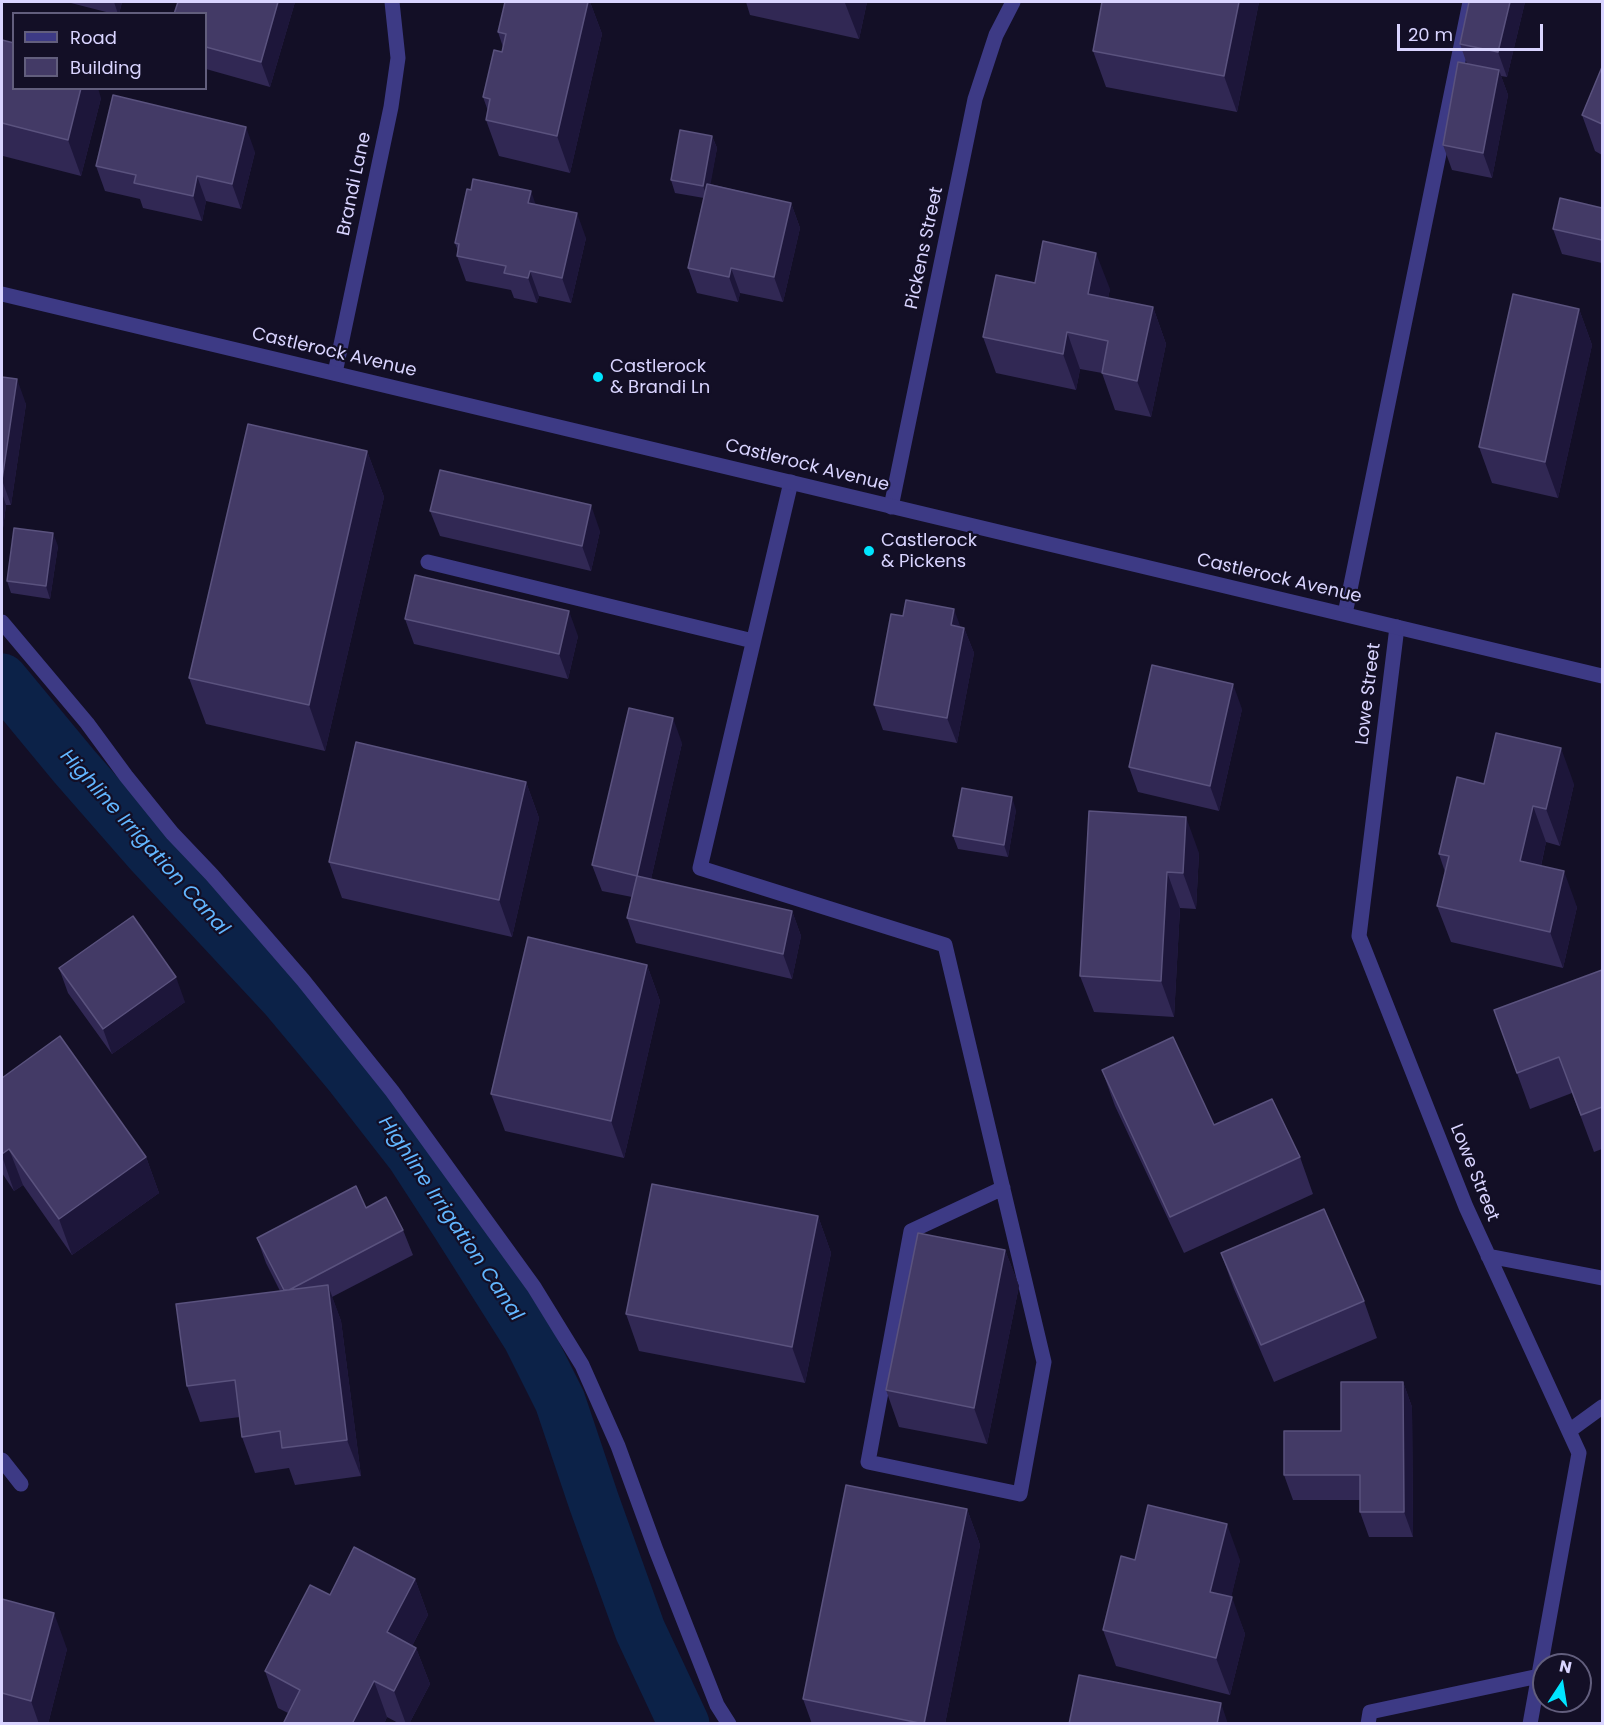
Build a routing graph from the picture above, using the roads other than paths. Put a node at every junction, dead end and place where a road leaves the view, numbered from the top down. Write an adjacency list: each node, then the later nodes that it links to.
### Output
1 (392, 2): 5 (street, Brandi Lane)
2 (1013, 2): 7 (street, Pickens Street)
3 (1470, 2): 9 (street)
4 (2, 294): 5 (street, Castlerock Avenue)
5 (335, 373): 6 (street, Castlerock Avenue)
6 (791, 482): 7 (street, Castlerock Avenue); 12 (street)
7 (891, 507): 9 (street, Castlerock Avenue)
8 (428, 562): 12 (street)
9 (1345, 614): 11 (street, Castlerock Avenue)
10 (2, 622): 23 (street)
11 (1397, 627): 13 (street, Castlerock Avenue); 15 (street, Lowe Street)
12 (753, 641): 14 (street)
13 (1602, 676)
14 (1003, 1188): 14 (street)
15 (1488, 1256): 16 (street); 18 (street, Lowe Street)
16 (1602, 1278)
17 (1602, 1407): 18 (street)
18 (1569, 1431): 21 (street, Lowe Street)
19 (2, 1460): 20 (street)
20 (21, 1484)
21 (1543, 1653)
22 (1532, 1677): 24 (street)
23 (729, 1724)
24 (1368, 1724)

